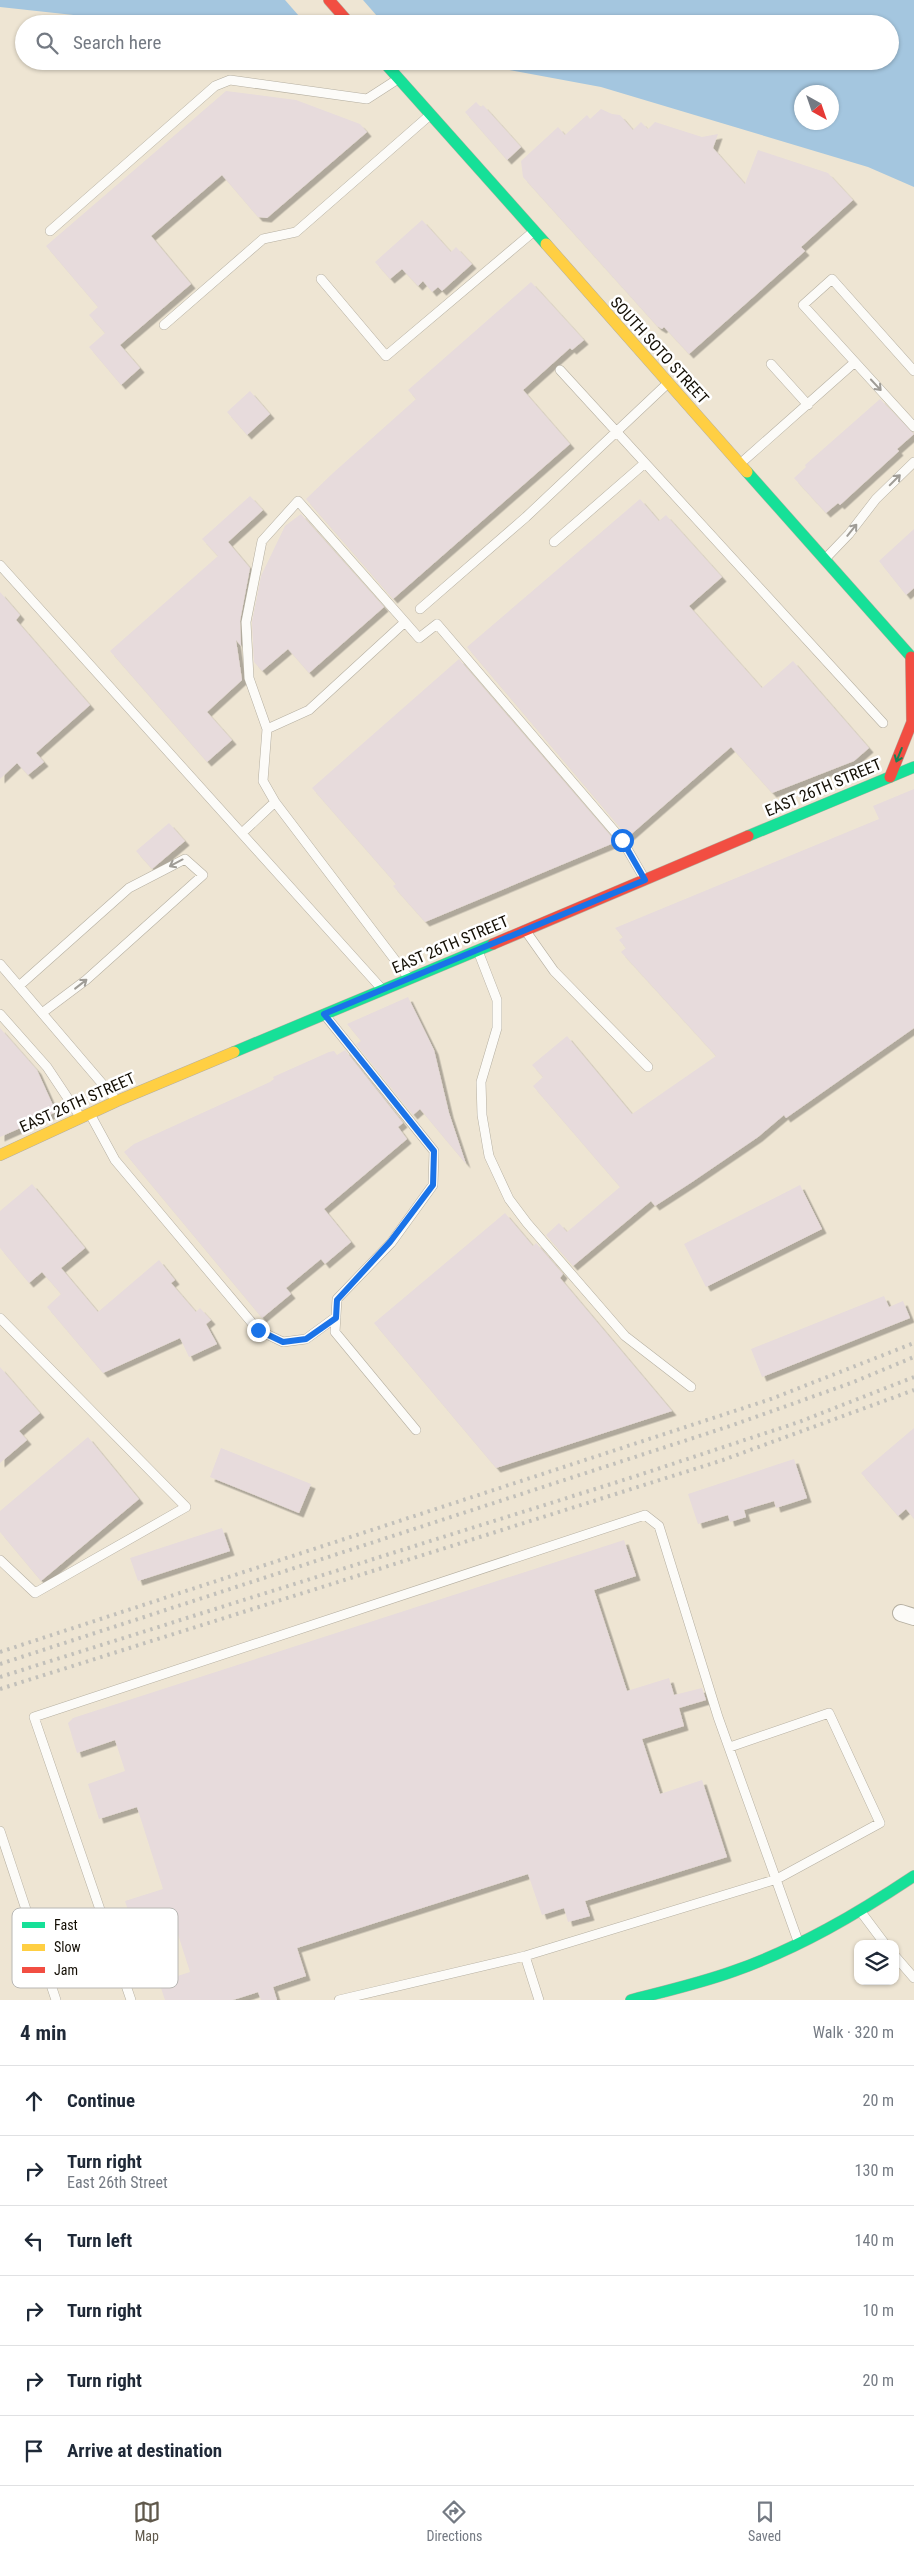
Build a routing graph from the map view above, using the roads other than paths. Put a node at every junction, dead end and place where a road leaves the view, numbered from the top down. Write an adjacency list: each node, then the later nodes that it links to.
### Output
1 (329, 0): 2 (main road)
2 (342, 15)
3 (391, 70): 4 (main road, SOUTH SOTO STREET)
4 (399, 79): 5 (main road, SOUTH SOTO STREET); 6 (lane)
5 (430, 115): 7 (main road, SOUTH SOTO STREET); 9 (lane)
6 (50, 231)
7 (534, 231): 8 (lane); 14 (main road, SOUTH SOTO STREET)
8 (321, 279)
9 (164, 325)
10 (855, 362): 13 (lane); 15 (lane); 16 (lane, one-way to 16)
11 (771, 364): 15 (lane)
12 (560, 370): 17 (lane)
13 (914, 371)
14 (668, 383): 17 (lane); 20 (main road, SOUTH SOTO STREET)
15 (808, 404): 20 (lane)
16 (914, 426)
17 (616, 431): 19 (lane); 24 (lane)
18 (914, 462): 22 (lane, one-way to 18)
19 (645, 463): 21 (lane); 27 (lane)
20 (740, 464): 22 (main road, SOUTH SOTO STREET)
21 (554, 542)
22 (824, 559): 26 (main road, SOUTH SOTO STREET)
23 (0, 565): 32 (lane)
24 (420, 608)
25 (405, 622): 28 (lane); 28 (lane); 33 (lane)
26 (913, 657): 30 (main road, one-way to 30)
27 (883, 724)
28 (267, 729): 31 (lane)
29 (914, 767): 30 (main road, EAST 26TH STREET)
30 (890, 777): 33 (main road, EAST 26TH STREET)
31 (275, 802): 32 (lane); 37 (lane)
32 (242, 833): 39 (lane)
33 (645, 880): 34 (main road, EAST 26TH STREET)
34 (525, 930): 35 (main road, EAST 26TH STREET); 43 (lane)
35 (478, 950): 37 (main road, EAST 26TH STREET); 49 (lane)
36 (0, 964): 38 (lane)
37 (409, 979): 39 (main road, EAST 26TH STREET)
38 (19, 986): 40 (lane); 40 (lane, one-way to 38)
39 (383, 990): 42 (main road, EAST 26TH STREET)
40 (42, 1013): 44 (lane)
41 (0, 1014): 45 (lane)
42 (324, 1014): 44 (main road, EAST 26TH STREET); 48 (lane)
43 (648, 1067)
44 (117, 1101): 45 (main road, EAST 26TH STREET)
45 (86, 1116): 46 (main road, EAST 26TH STREET); 48 (lane)
46 (0, 1155)
47 (0, 1318): 51 (lane)
48 (336, 1318): 50 (lane)
49 (691, 1387)
50 (416, 1430)
51 (0, 1560)
52 (730, 1747): 55 (lane); 55 (lane); 57 (lane)
53 (0, 1831): 56 (lane)
54 (914, 1876): 58 (main road)
55 (777, 1879): 60 (lane); 61 (lane)
56 (26, 1908)
57 (99, 1908)
58 (860, 1910): 59 (lane); 60 (main road)
59 (882, 1940)
60 (799, 1943): 70 (main road)
61 (525, 1956): 68 (lane); 69 (lane)
62 (899, 1961): 63 (lane)
63 (914, 1978)
64 (52, 1988): 66 (lane)
65 (127, 1988): 67 (lane)
66 (56, 2000)
67 (131, 2000)
68 (339, 2000)
69 (539, 2000)
70 (631, 2000)

